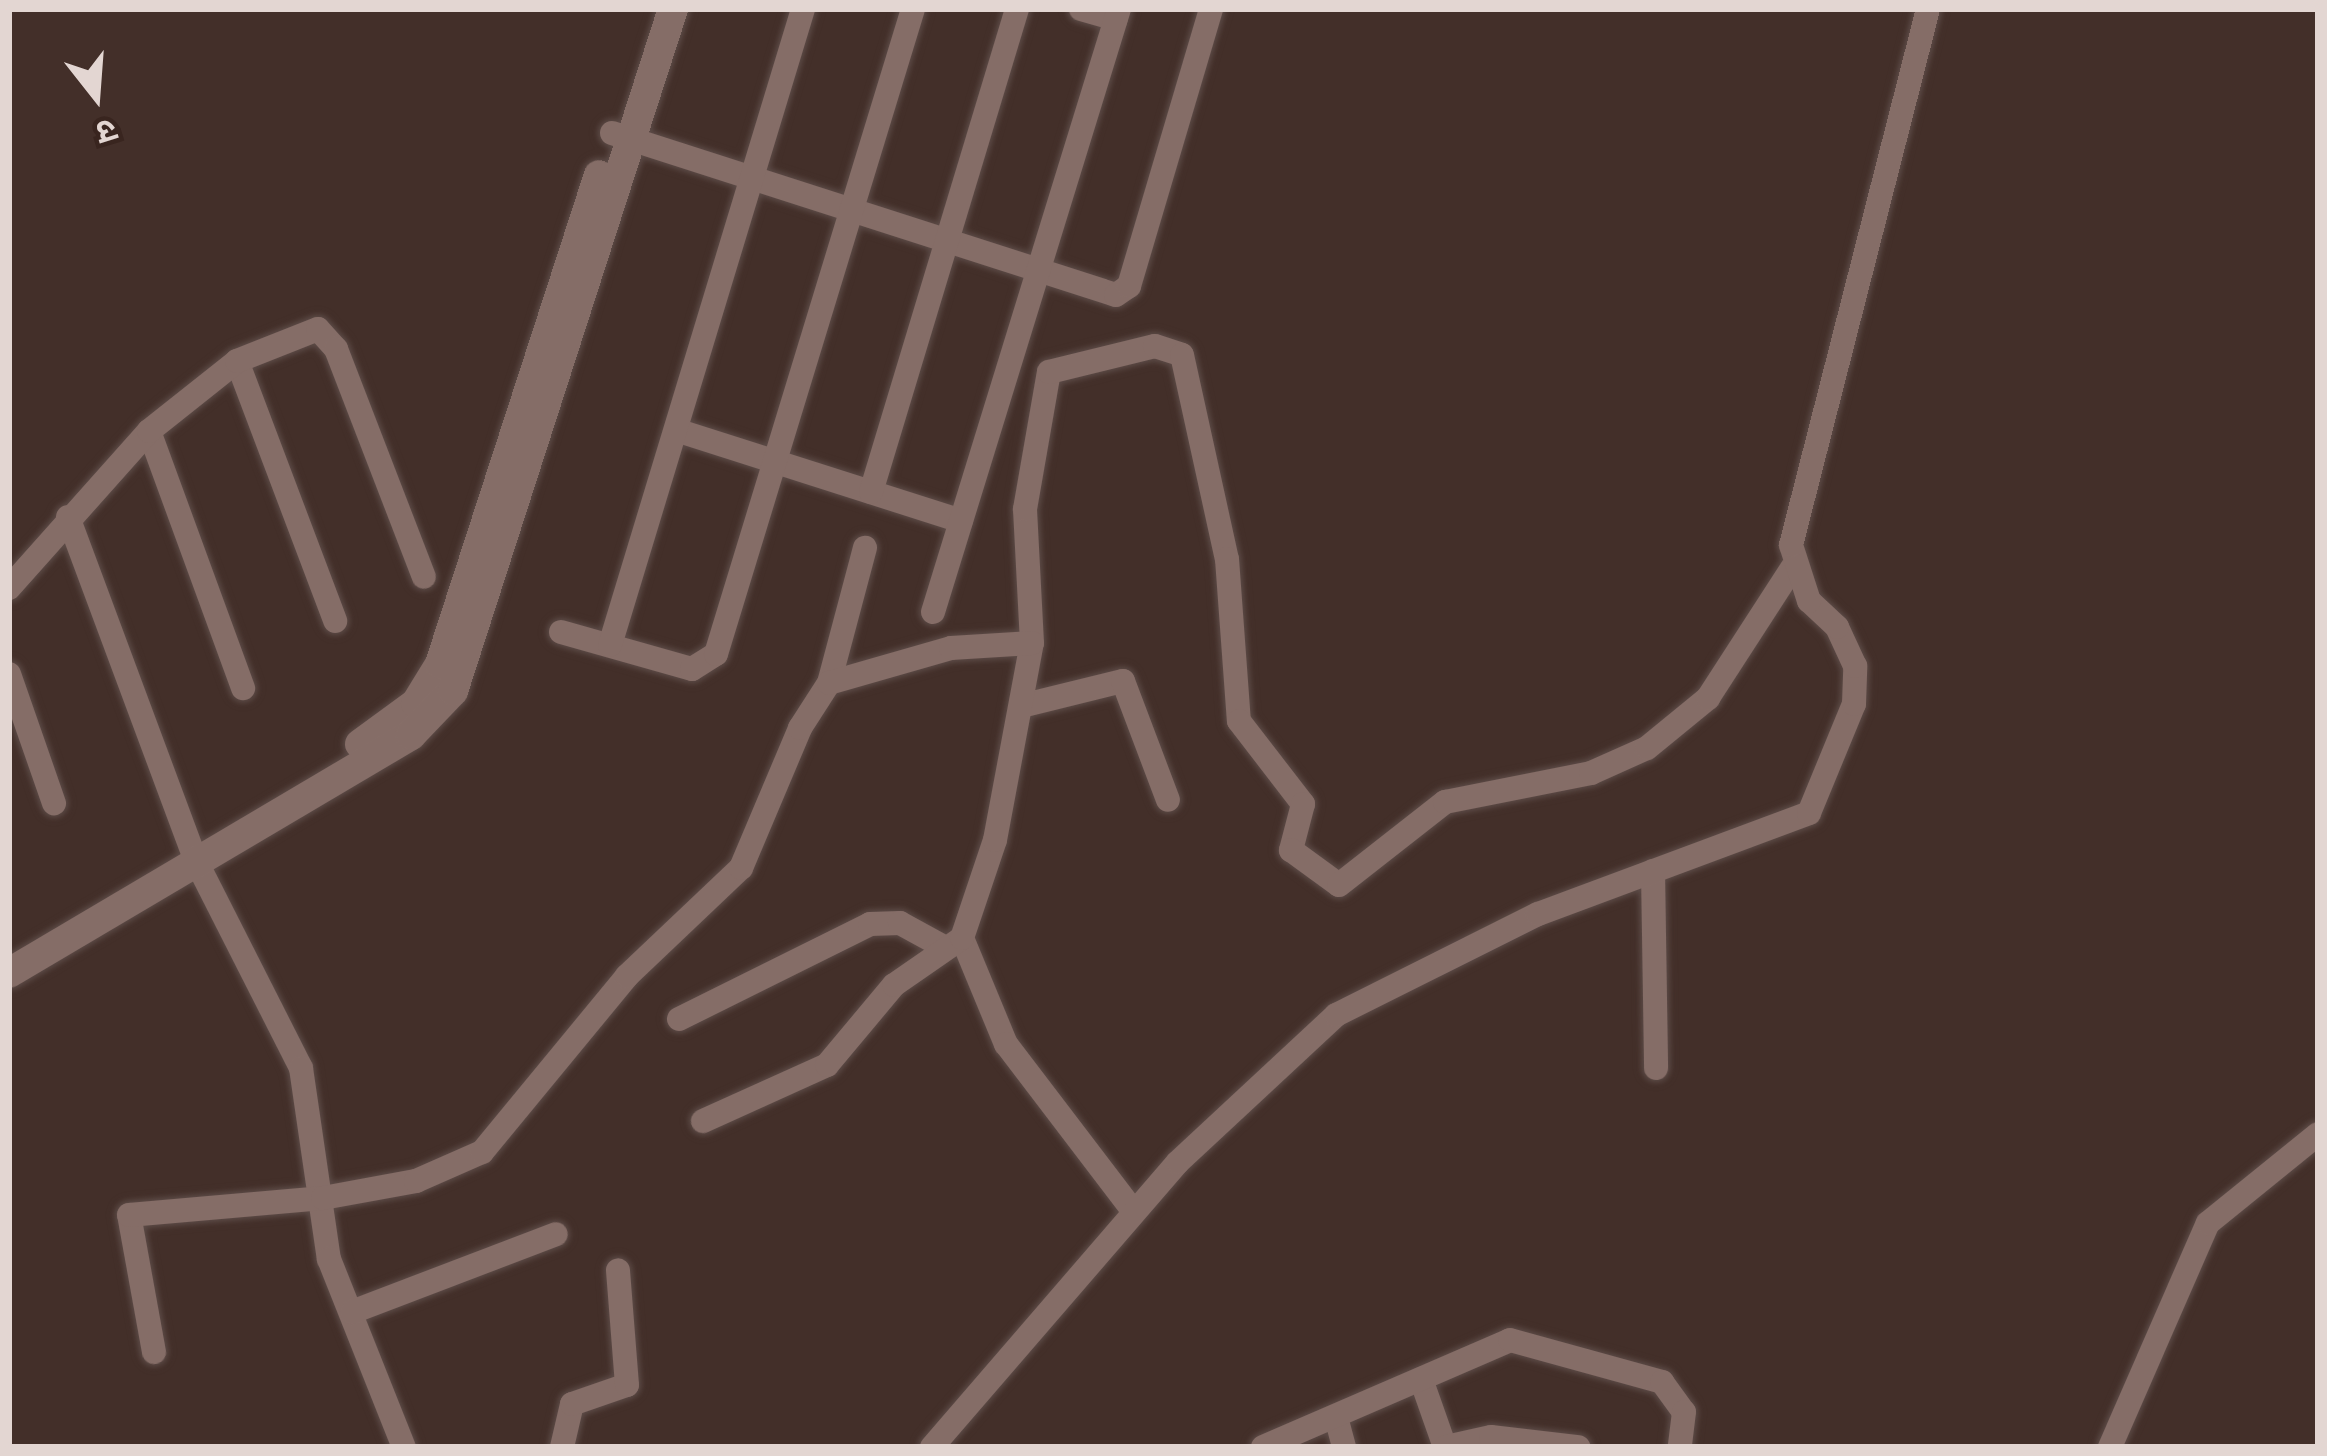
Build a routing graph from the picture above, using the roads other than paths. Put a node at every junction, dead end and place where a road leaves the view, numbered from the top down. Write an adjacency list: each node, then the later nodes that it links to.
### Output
1 (651, 9): 10 (street)
2 (673, 9): 10 (street)
3 (803, 9): 11 (street)
4 (913, 9): 12 (street)
5 (1016, 9): 13 (street)
6 (1081, 9): 9 (street)
7 (1211, 9): 14 (street)
8 (1928, 9): 23 (street)
9 (1118, 14): 14 (street)
10 (622, 136): 11 (street); 37 (street)
11 (753, 179): 12 (street); 16 (street)
12 (851, 212): 13 (street); 18 (street)
13 (946, 244): 14 (street); 19 (street)
14 (1040, 271): 21 (street)
15 (237, 361): 17 (street); 24 (street); 27 (street)
16 (676, 430): 18 (street); 30 (street)
17 (149, 431): 20 (street); 33 (street)
18 (772, 461): 19 (street); 30 (street)
19 (871, 492): 21 (street)
20 (68, 518): 25 (street); 37 (street)
21 (961, 521): 26 (street)
22 (865, 548): 32 (street)
23 (1792, 568): 29 (street); 38 (street)
24 (424, 577)
25 (9, 588)
26 (933, 612)
27 (335, 621)
28 (561, 632): 30 (street)
29 (1032, 643): 32 (street); 34 (street)
30 (610, 645)
31 (9, 674): 36 (street)
32 (829, 683): 46 (street)
33 (242, 688)
34 (1021, 706): 35 (street); 39 (street)
35 (1168, 800)
36 (54, 803)
37 (194, 854): 40 (street); 41 (street); 46 (street)
38 (1653, 871): 43 (street); 47 (street)
39 (953, 943): 42 (street); 44 (street); 47 (street)
40 (9, 953)
41 (9, 973)
42 (679, 1018)
43 (1656, 1068)
44 (703, 1121)
45 (2318, 1134): 62 (street)
46 (323, 1198): 50 (street); 51 (street)
47 (1133, 1211): 56 (street)
48 (556, 1234): 50 (street)
49 (618, 1270): 55 (street)
50 (352, 1312): 54 (street)
51 (154, 1352)
52 (1421, 1379): 53 (street); 59 (street); 61 (street)
53 (1336, 1418): 57 (street); 58 (street)
54 (404, 1447)
55 (562, 1447)
56 (932, 1447)
57 (1263, 1447)
58 (1344, 1447)
59 (1446, 1447): 60 (street)
60 (1578, 1447)
61 (1680, 1447)
62 (2110, 1447)

